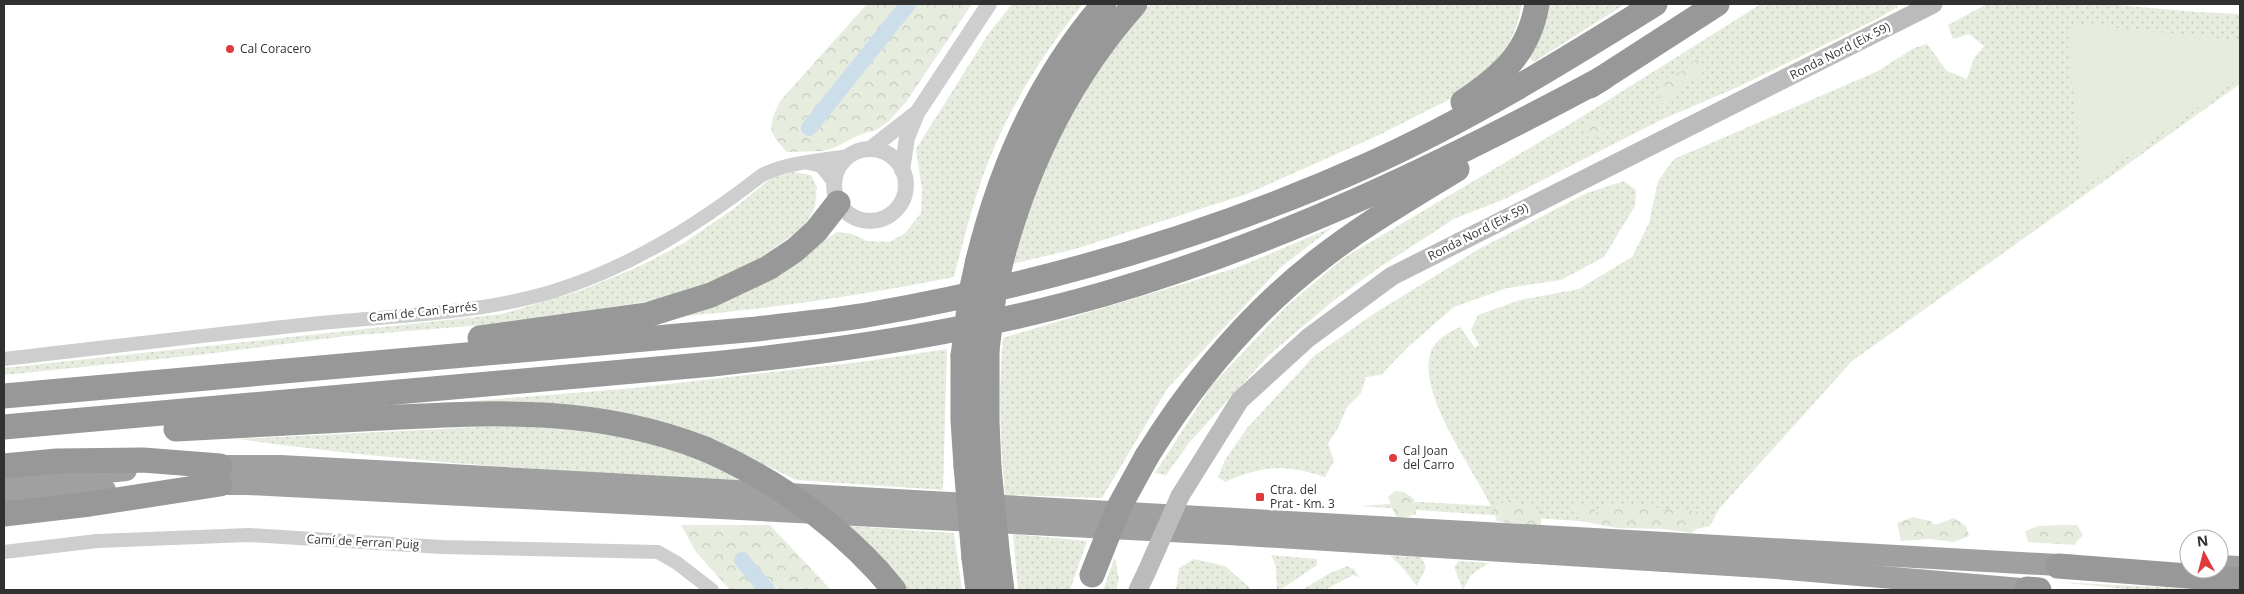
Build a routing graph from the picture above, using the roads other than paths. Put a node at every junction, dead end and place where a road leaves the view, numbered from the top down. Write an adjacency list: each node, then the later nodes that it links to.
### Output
1 (990, 4): 9 (street)
2 (1104, 4): 21 (highway, bridge)
3 (1135, 4): 21 (highway, bridge)
4 (1537, 4): 13 (highway)
5 (1655, 4): 13 (highway)
6 (1717, 4): 8 (highway)
7 (1933, 4): 36 (main road, Ronda Nord (Eix 59), bridge)
8 (1603, 78): 19 (highway); 31 (highway, bridge)
9 (917, 112): 10 (street); 14 (street)
10 (870, 149): 11 (street); 14 (street)
11 (848, 156): 12 (street, Camí de Can Farrés); 15 (street)
12 (808, 163): 15 (street); 16 (street, Camí de Can Farrés)
13 (1368, 165): 17 (highway)
14 (902, 170): 15 (street)
15 (836, 192): 17 (highway)
16 (4, 358)
17 (288, 372): 18 (highway)
18 (4, 396)
19 (4, 428): 33 (highway, bridge)
20 (4, 466): 22 (highway)
21 (978, 467): 27 (highway, bridge)
22 (220, 475): 23 (highway); 24 (highway); 25 (highway); 28 (highway); 37 (highway)
23 (4, 483)
24 (4, 501)
25 (4, 514)
26 (4, 552): 32 (street, Camí de Ferran Puig)
27 (986, 559): 34 (highway); 35 (highway)
28 (2058, 566): 29 (highway); 30 (highway)
29 (2179, 566)
30 (2240, 580)
31 (1089, 583)
32 (712, 590)
33 (894, 590)
34 (978, 590)
35 (1002, 590)
36 (1138, 590)
37 (2033, 590)

